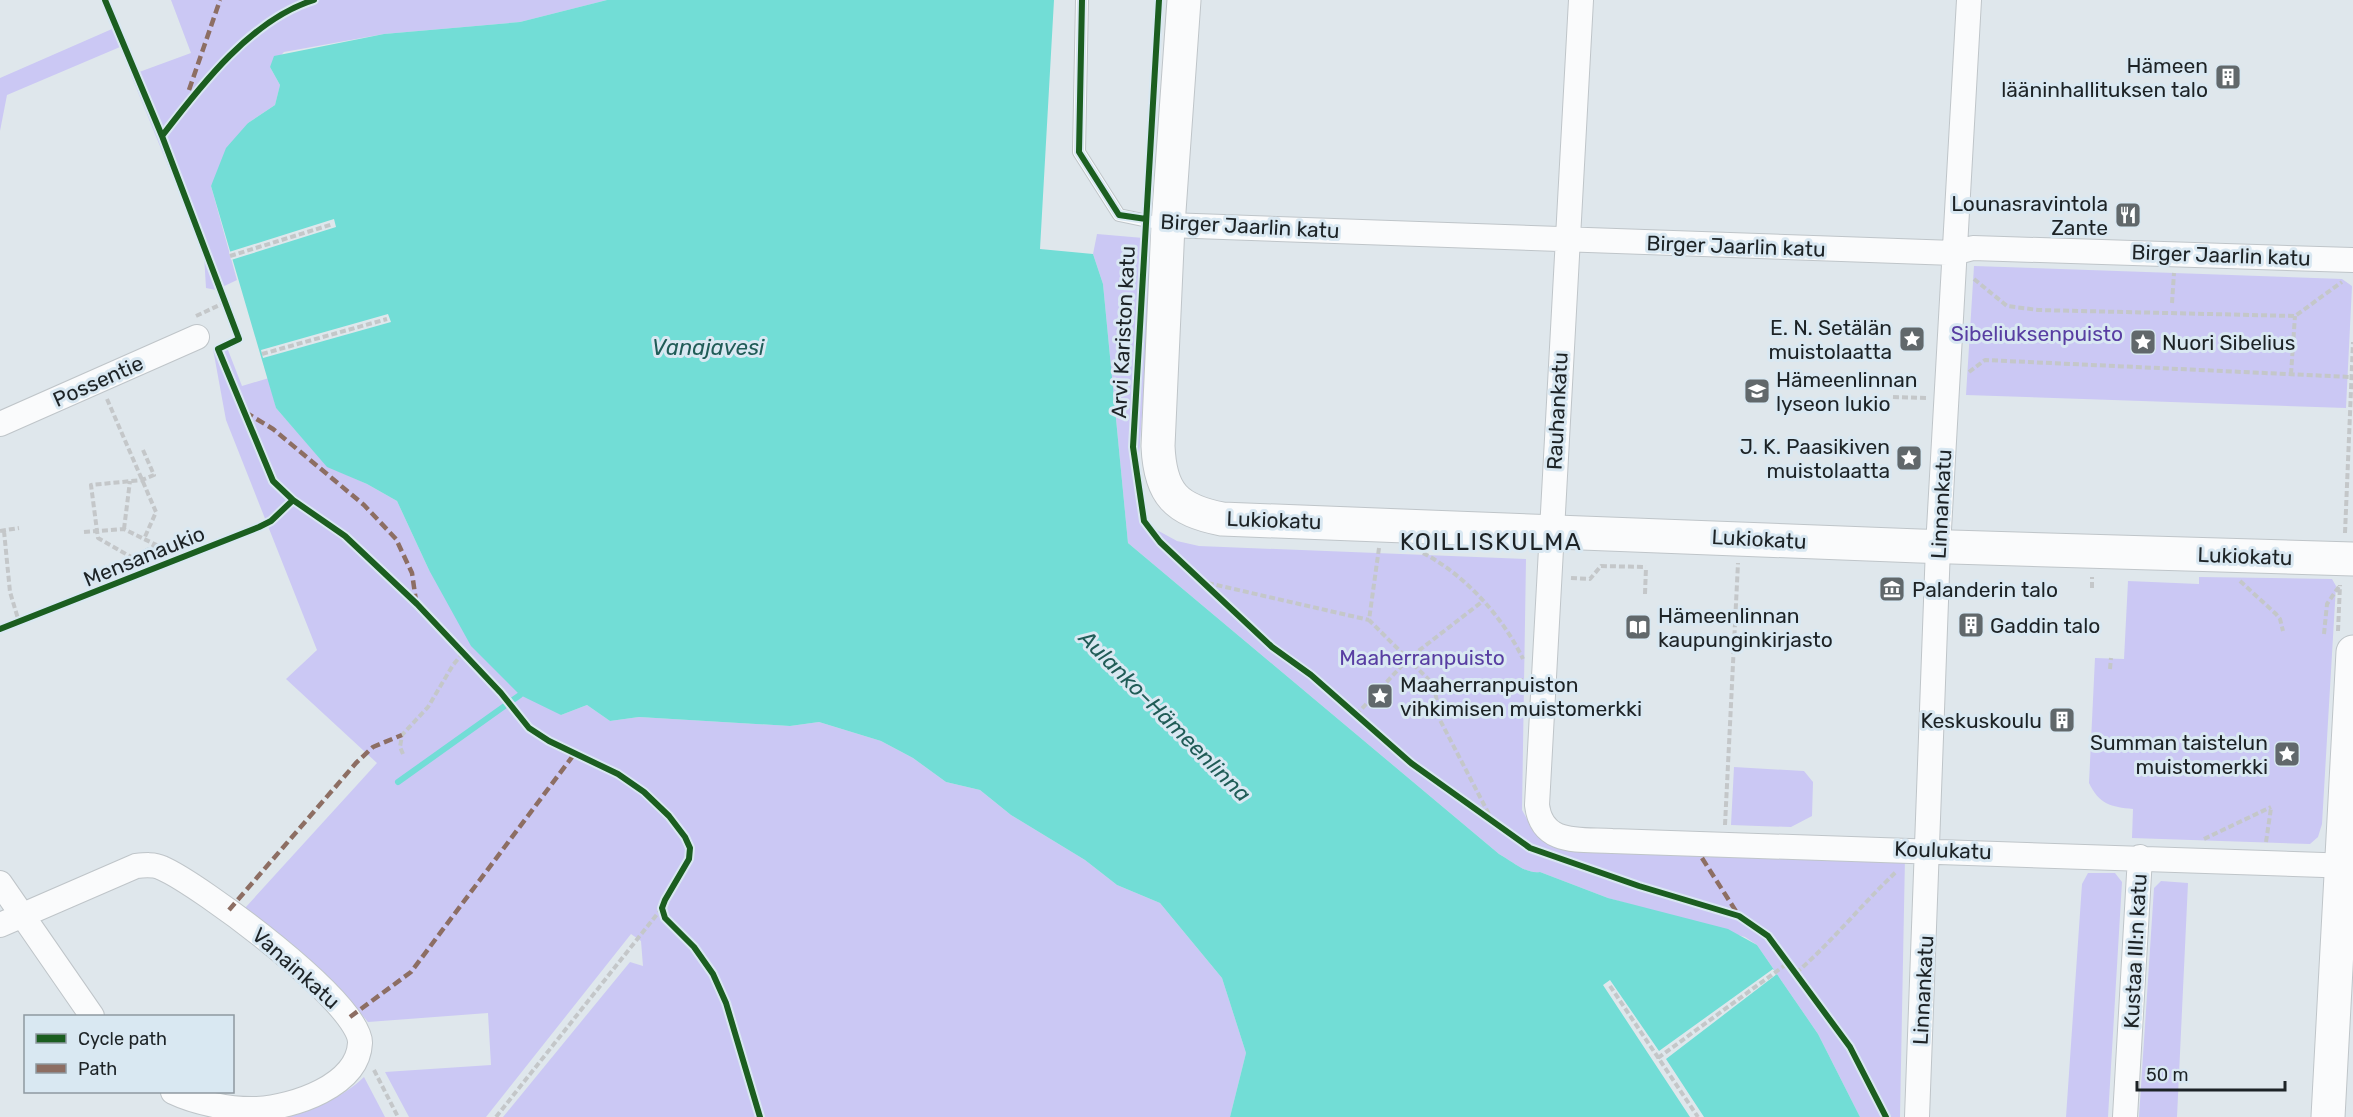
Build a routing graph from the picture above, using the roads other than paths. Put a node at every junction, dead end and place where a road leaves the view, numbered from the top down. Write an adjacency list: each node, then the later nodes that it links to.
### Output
1 (1082, 0): 5 (lane, Birger Jaarlin katu)
2 (1184, 0): 5 (main road, Arvi Kariston katu)
3 (1581, 0): 6 (street, Rauhankatu)
4 (1969, 0): 7 (street, Linnankatu)
5 (1168, 225): 6 (street, Birger Jaarlin katu); 11 (main road, Arvi Kariston katu)
6 (1567, 240): 7 (street, Birger Jaarlin katu); 12 (street, Rauhankatu)
7 (1954, 253): 8 (street, Birger Jaarlin katu); 13 (street, Linnankatu)
8 (2352, 267)
9 (197, 337): 10 (street, Possentie)
10 (0, 424)
11 (1172, 497): 12 (main road, Lukiokatu)
12 (1550, 530): 13 (main road, Lukiokatu); 16 (street, Rauhankatu)
13 (1938, 547): 14 (main road, Lukiokatu); 17 (street, Linnankatu)
14 (2344, 568)
15 (2345, 644): 19 (main road)
16 (1539, 821): 17 (street, Koulukatu)
17 (1929, 849): 18 (street, Koulukatu); 24 (street, Linnankatu)
18 (2140, 857): 19 (street, Koulukatu); 25 (street, Kustaa III:n katu)
19 (2347, 865): 26 (main road)
20 (0, 883): 21 (street)
21 (11, 921): 22 (street); 23 (street, Vanainkatu)
22 (90, 1015)
23 (177, 1093)
24 (1917, 1117)
25 (2125, 1117)
26 (2328, 1117)

